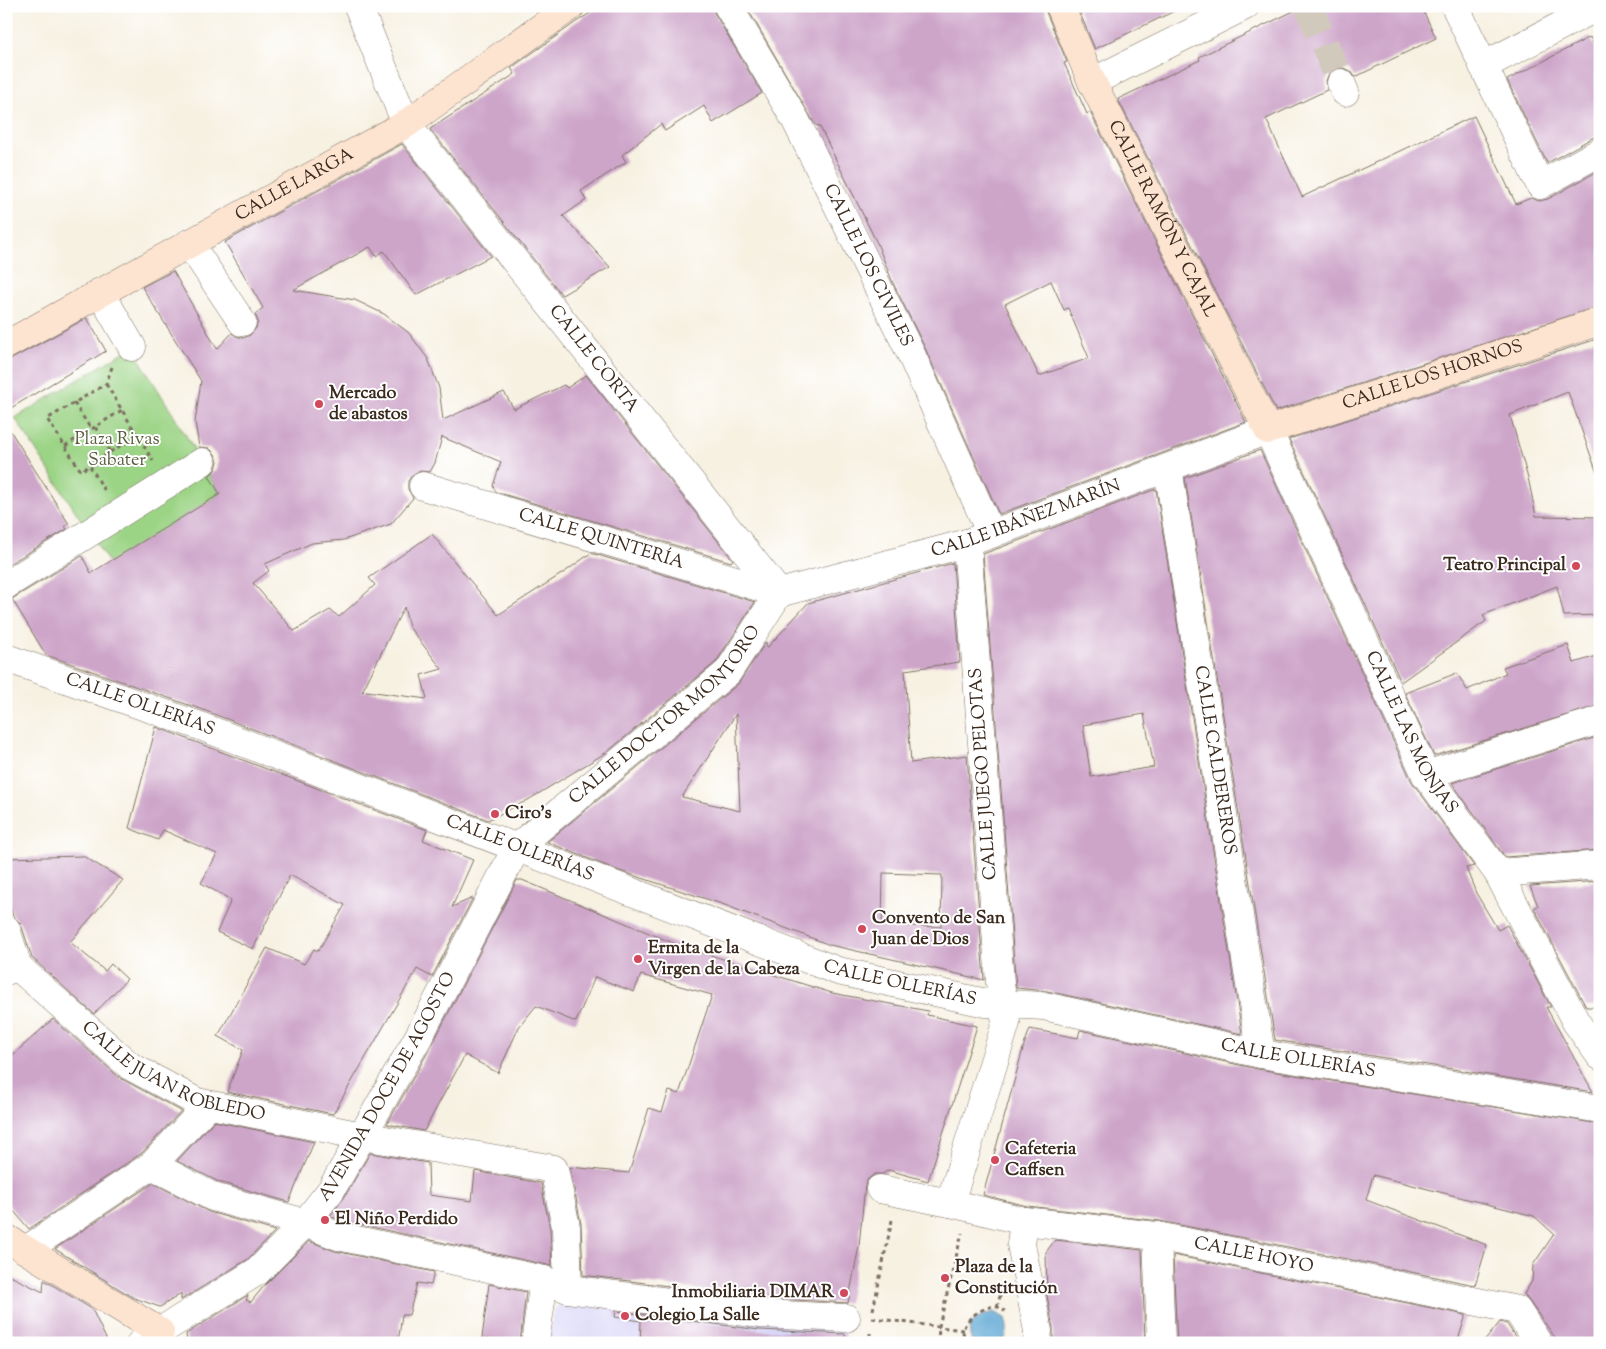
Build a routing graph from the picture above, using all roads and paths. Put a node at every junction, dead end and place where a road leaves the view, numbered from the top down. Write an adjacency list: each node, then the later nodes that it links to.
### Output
1 (358, 6): 10 (street, CALLE CORTA)
2 (571, 6): 10 (street, CALLE LARGA)
3 (728, 6): 29 (street, CALLE LOS CIVILES)
4 (1060, 6): 9 (street, CALLE RAMÓN Y CAJAL)
5 (1245, 6): 9 (street)
6 (1455, 6): 8 (street)
7 (1599, 6): 8 (street)
8 (1483, 66): 11 (street)
9 (1092, 82): 21 (street, CALLE RAMÓN Y CAJAL)
10 (406, 124): 12 (street, CALLE LARGA); 31 (street, CALLE CORTA)
11 (1600, 152)
12 (189, 244): 13 (street, CALLE LARGA); 15 (street)
13 (100, 292): 16 (street, CALLE LARGA); 17 (street)
14 (1600, 320): 21 (street, CALLE LOS HORNOS)
15 (242, 322)
16 (6, 345)
17 (132, 347)
18 (74, 403): 19 (path); 20 (path); 24 (path)
19 (122, 410): 20 (path); 22 (path)
20 (93, 428): 24 (path); 25 (path)
21 (1268, 430): 27 (street, CALLE IBÁÑEZ MARÍN); 34 (street, CALLE LAS MONJAS)
22 (137, 436): 23 (path); 25 (path)
23 (139, 440)
24 (65, 446): 25 (path)
25 (110, 452)
26 (202, 462): 30 (street)
27 (1168, 468): 29 (street, CALLE IBÁÑEZ MARÍN); 42 (street, CALLE CALDEREROS)
28 (423, 486): 31 (street, CALLE QUINTERÍA)
29 (979, 539): 31 (street, CALLE IBÁÑEZ MARÍN); 40 (street, CALLE JUEGO PELOTAS)
30 (6, 585)
31 (779, 592): 35 (street, CALLE DOCTOR MONTORO)
32 (6, 658): 35 (street, CALLE OLLERÍAS)
33 (1600, 720): 34 (street)
34 (1426, 775): 37 (street, CALLE LAS MONJAS)
35 (517, 847): 40 (street, CALLE OLLERÍAS); 46 (street, AVENIDA DOCE DE AGOSTO)
36 (1600, 865): 37 (street)
37 (1498, 873): 41 (street, CALLE LAS MONJAS)
38 (6, 929): 39 (street)
39 (12, 969): 44 (street, CALLE JUAN ROBLEDO)
40 (1004, 1005): 42 (street, CALLE OLLERÍAS); 49 (street)
41 (1588, 1022): 43 (street, CALLE LAS MONJAS)
42 (1261, 1054): 45 (street, CALLE OLLERÍAS)
43 (1600, 1056)
44 (208, 1104): 46 (street, CALLE JUAN ROBLEDO); 47 (street)
45 (1600, 1109)
46 (362, 1136): 51 (street, AVENIDA DOCE DE AGOSTO); 54 (street, CALLE JUAN ROBLEDO)
47 (152, 1165): 51 (street); 53 (street)
48 (887, 1200): 49 (street); 56 (path)
49 (957, 1214): 50 (street, CALLE HOYO); 57 (path)
50 (1024, 1221): 52 (street, CALLE HOYO); 63 (street)
51 (305, 1223): 54 (street); 59 (street, AVENIDA DOCE DE AGOSTO)
52 (1157, 1236): 64 (street); 65 (street, CALLE HOYO)
53 (16, 1244): 59 (street)
54 (556, 1285): 56 (street); 60 (street)
55 (1008, 1313): 58 (path)
56 (859, 1318): 57 (path)
57 (939, 1326): 58 (path); 61 (path)
58 (963, 1330): 62 (path)
59 (155, 1339)
60 (535, 1343)
61 (938, 1343)
62 (966, 1343)
63 (1037, 1343)
64 (1161, 1343)
65 (1538, 1343)

